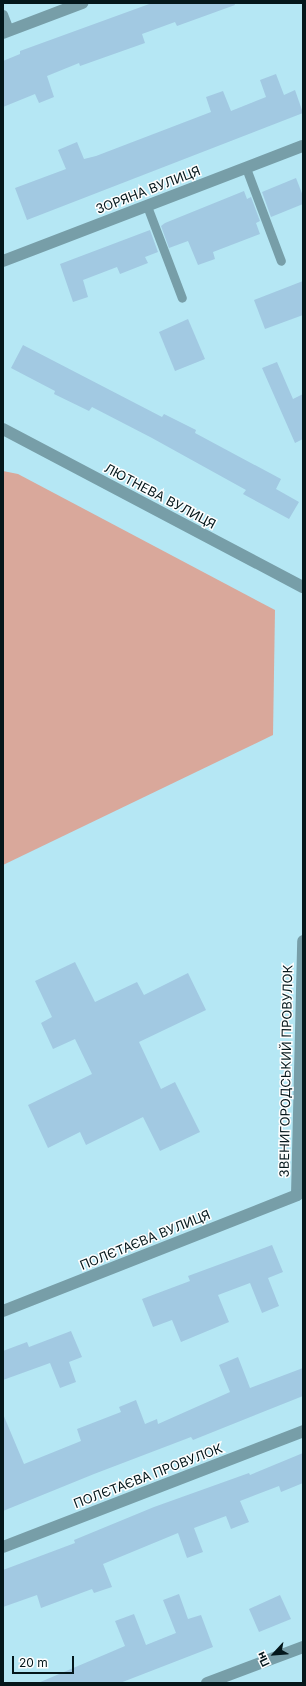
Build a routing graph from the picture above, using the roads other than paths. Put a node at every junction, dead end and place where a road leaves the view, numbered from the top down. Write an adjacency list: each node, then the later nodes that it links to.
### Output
1 (82, 3): 3 (street)
2 (3, 14): 3 (lane)
3 (6, 31)
4 (303, 146): 5 (street, ЗОРЯНА ВУЛИЦЯ)
5 (246, 168): 6 (street, ЗОРЯНА ВУЛИЦЯ); 7 (lane)
6 (147, 206): 8 (street, ЗОРЯНА ВУЛИЦЯ); 9 (lane)
7 (281, 260)
8 (3, 261)
9 (182, 298)
10 (3, 429): 11 (street, ЛЮТНЕВА ВУЛИЦЯ)
11 (303, 587)
12 (303, 941): 13 (street, ЗВЕНИГОРОДСЬКИЙ ПРОВУЛОК)
13 (300, 1196): 14 (street, ПОЛЄТАЄВА ВУЛИЦЯ)
14 (3, 1311)
15 (303, 1431): 16 (street, ПОЛЄТАЄВА ПРОВУЛОК)
16 (3, 1547)
17 (303, 1647): 18 (street)
18 (207, 1683)

